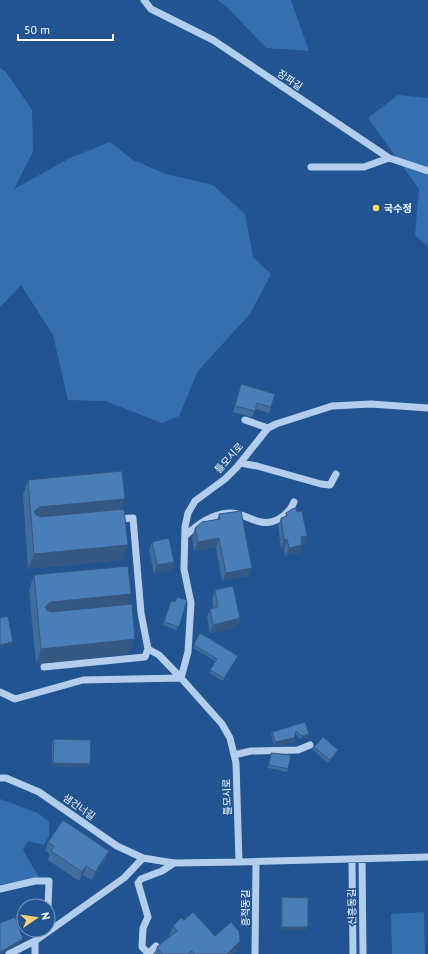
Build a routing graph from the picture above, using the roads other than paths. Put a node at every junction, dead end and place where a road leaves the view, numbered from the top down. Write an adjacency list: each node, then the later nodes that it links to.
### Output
1 (144, 0): 2 (street, 장파길)
2 (389, 158): 3 (street); 4 (street, 장파길)
3 (310, 167)
4 (428, 171)
5 (428, 408): 7 (street, 틀모시로)
6 (245, 420): 7 (street)
7 (268, 428): 8 (street, 틀모시로)
8 (240, 463): 9 (street); 12 (street, 틀모시로)
9 (336, 474)
10 (294, 502): 12 (street)
11 (110, 520): 13 (street)
12 (185, 536): 17 (street, 틀모시로)
13 (138, 567): 14 (street); 15 (street)
14 (130, 568)
15 (148, 649): 16 (street); 17 (street)
16 (44, 667)
17 (181, 678): 18 (street); 20 (street, 틀모시로)
18 (0, 692)
19 (310, 745): 20 (street)
20 (234, 755): 27 (street, 틀모시로)
21 (0, 778): 23 (street, 샘건너길)
22 (428, 857): 25 (street)
23 (143, 858): 26 (street); 31 (street)
24 (352, 859): 25 (street); 28 (street); 38 (street)
25 (362, 859): 39 (street, 신흥동길)
26 (174, 862): 27 (street); 34 (street)
27 (240, 862): 28 (street)
28 (256, 862): 37 (street, 흥척동길)
29 (0, 889): 30 (street)
30 (48, 898)
31 (56, 925)
32 (39, 938): 33 (street)
33 (35, 941): 35 (street); 36 (street)
34 (156, 946)
35 (9, 954)
36 (35, 954)
37 (255, 954)
38 (353, 954)
39 (363, 954)

